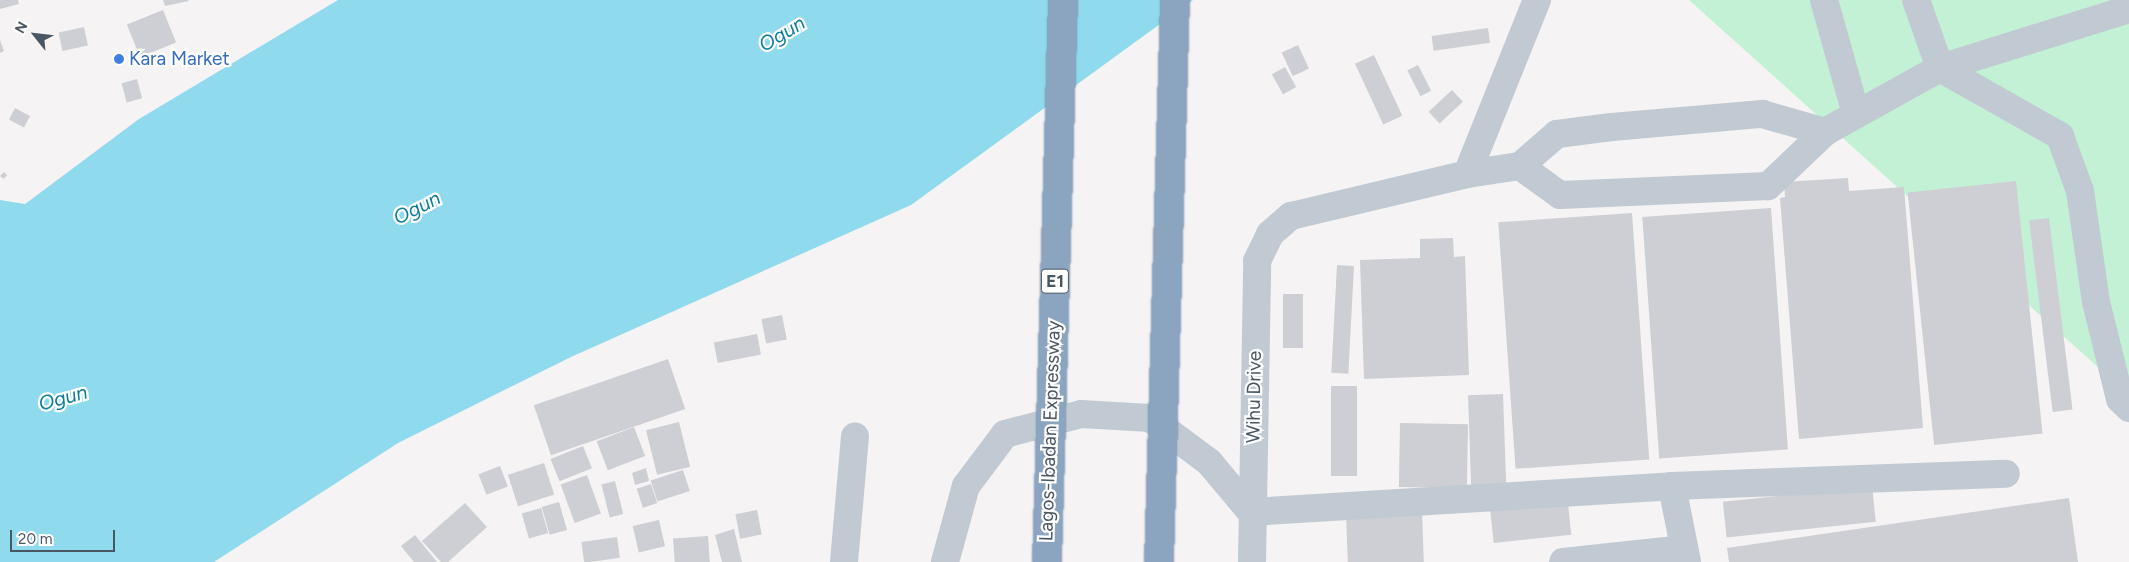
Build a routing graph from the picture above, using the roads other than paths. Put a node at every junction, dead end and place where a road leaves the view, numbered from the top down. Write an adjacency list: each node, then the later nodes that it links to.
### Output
1 (1063, 0): 20 (highway, Lagos-Ibadan Expressway / E1, bridge)
2 (1174, 0): 21 (highway, bridge)
3 (1537, 0): 11 (street)
4 (1824, 0): 8 (street)
5 (1916, 0): 7 (street)
6 (2129, 9): 7 (street)
7 (1940, 68): 8 (street); 12 (street)
8 (1856, 114): 9 (street)
9 (1825, 132): 10 (street); 10 (street)
10 (1520, 166): 11 (street)
11 (1467, 174): 16 (street, Wihu Drive)
12 (2129, 408)
13 (855, 436): 18 (street)
14 (2006, 474): 15 (street)
15 (1672, 486): 16 (street); 17 (street)
16 (1251, 512): 19 (street); 22 (street, Wihu Drive)
17 (1685, 555): 23 (street)
18 (844, 562)
19 (945, 562)
20 (1047, 562)
21 (1159, 562)
22 (1252, 562)
23 (1563, 562)

